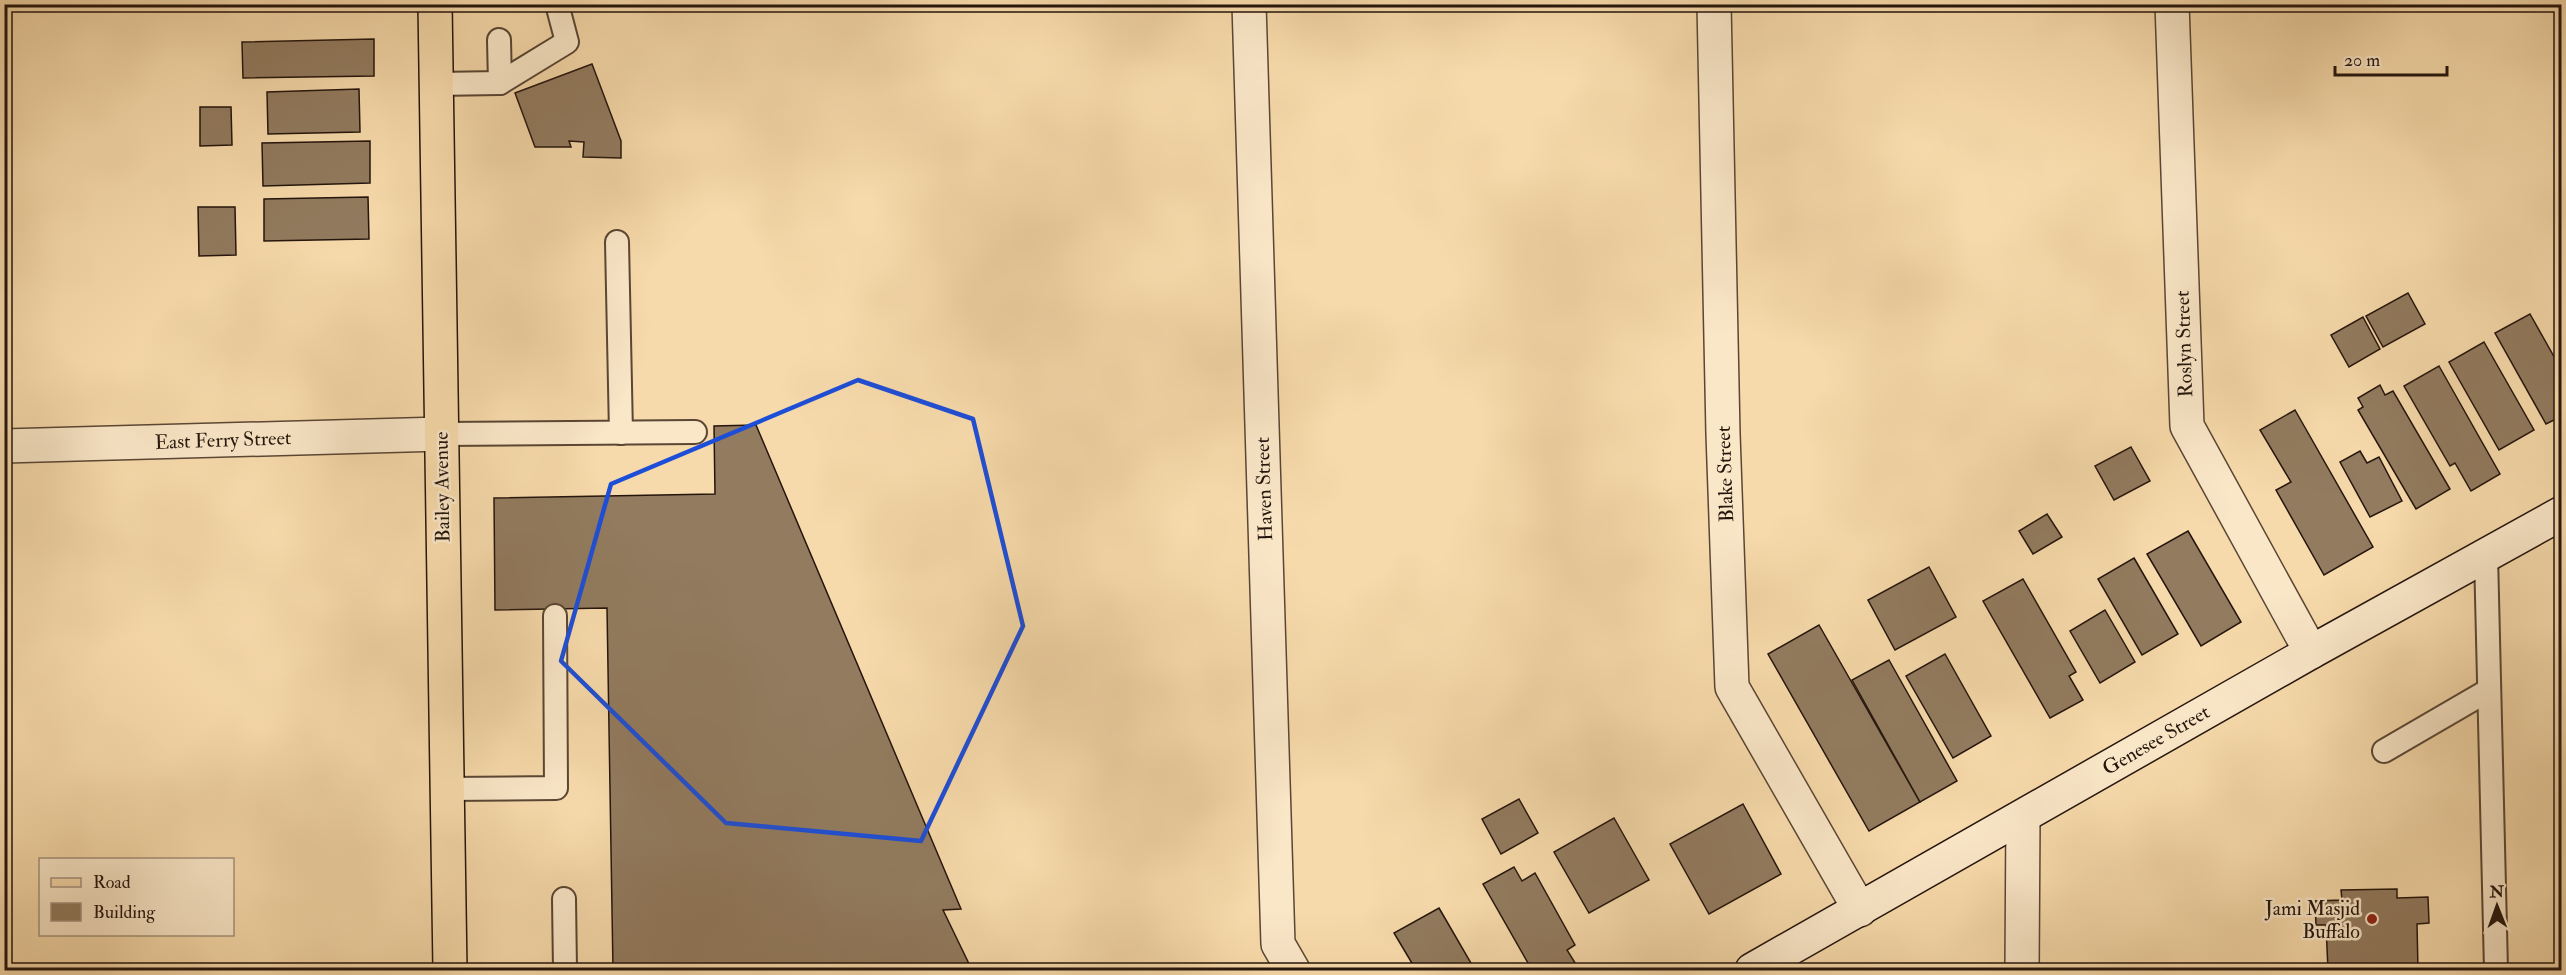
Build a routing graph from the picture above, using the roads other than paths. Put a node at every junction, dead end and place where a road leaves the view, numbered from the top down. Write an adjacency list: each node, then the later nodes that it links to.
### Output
1 (435, 4): 8 (main road, Bailey Avenue)
2 (557, 4): 7 (lane)
3 (1249, 4): 26 (street, Haven Street)
4 (1714, 4): 23 (street, Blake Street)
5 (2172, 4): 17 (street, Roslyn Street)
6 (499, 40): 7 (lane)
7 (500, 83): 8 (lane)
8 (436, 84): 12 (main road, Bailey Avenue)
9 (618, 242): 11 (lane)
10 (695, 432): 11 (lane)
11 (621, 433): 12 (lane)
12 (441, 434): 13 (street, East Ferry Street); 20 (main road, Bailey Avenue)
13 (4, 446)
14 (2562, 513): 15 (street, Genesee Street)
15 (2486, 555): 17 (street, Genesee Street); 18 (lane)
16 (555, 616): 20 (lane)
17 (2311, 652): 21 (street, Genesee Street)
18 (2489, 690): 19 (lane); 29 (lane)
19 (2384, 751)
20 (448, 789): 24 (main road, Bailey Avenue)
21 (2023, 817): 23 (street, Genesee Street); 28 (street)
22 (564, 899): 25 (lane)
23 (1860, 910): 27 (street, Genesee Street)
24 (450, 970)
25 (565, 970)
26 (1293, 970)
27 (1752, 970)
28 (2022, 970)
29 (2496, 970)

